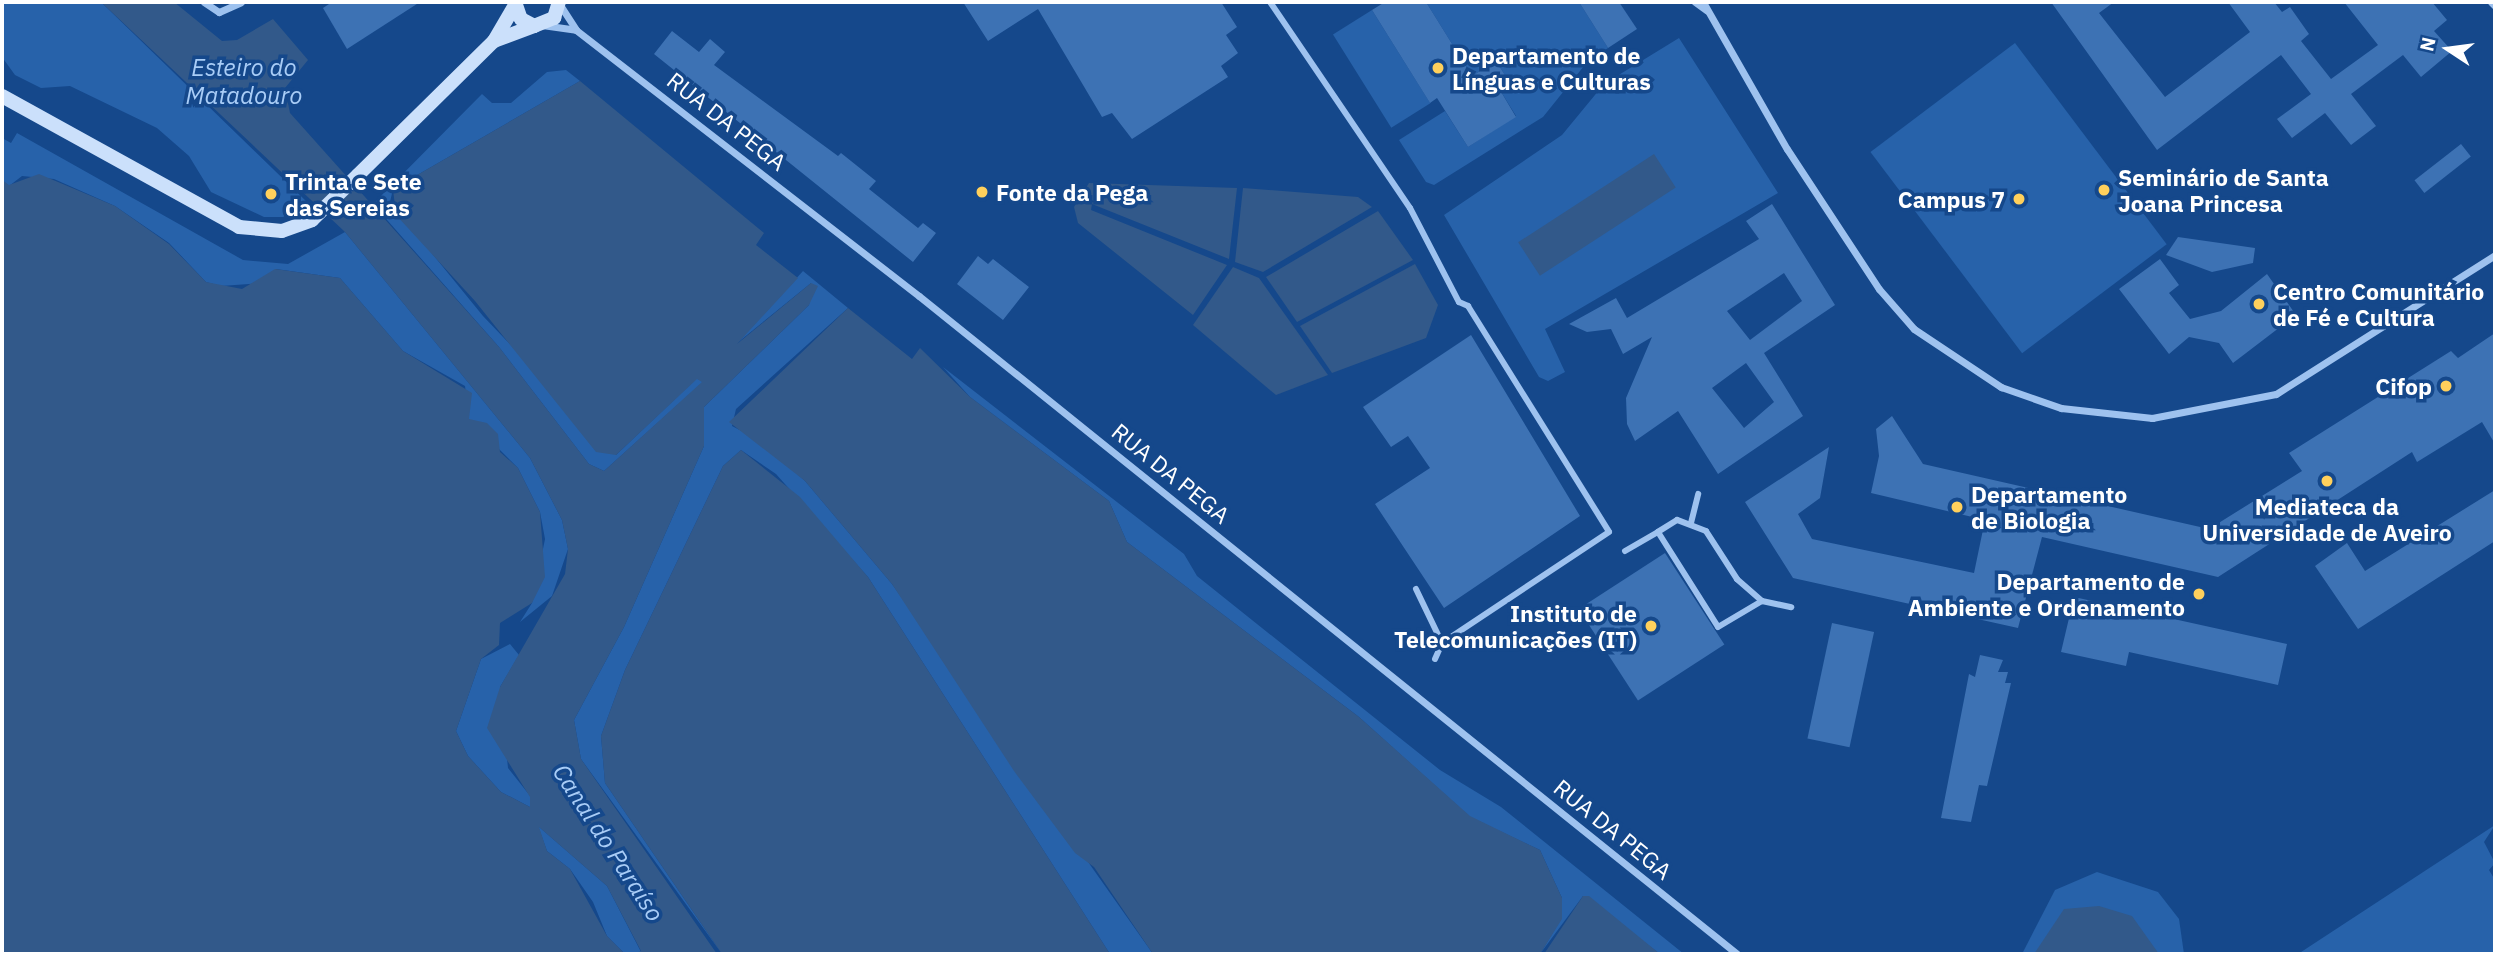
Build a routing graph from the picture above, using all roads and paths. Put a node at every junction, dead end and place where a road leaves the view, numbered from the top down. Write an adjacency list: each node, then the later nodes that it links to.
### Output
1 (204, 2): 2 (street)
2 (241, 2)
3 (1270, 2): 23 (street)
4 (1695, 2): 10 (street)
5 (1703, 2): 10 (street)
6 (2491, 2): 9 (street)
7 (515, 3): 11 (main road); 13 (main road)
8 (559, 4): 11 (main road); 12 (street, RUA DA PEGA)
9 (2495, 6)
10 (1706, 10): 15 (street)
11 (538, 26): 12 (street, RUA DA PEGA); 13 (main road)
12 (576, 30): 25 (street, RUA DA PEGA)
13 (495, 41): 14 (main road)
14 (2, 96)
15 (2495, 255)
16 (1698, 494): 17 (street)
17 (1691, 523): 18 (street); 21 (street)
18 (1658, 532): 19 (street); 21 (street)
19 (1625, 551)
20 (1416, 589): 23 (street)
21 (1762, 601): 22 (street)
22 (1791, 607)
23 (1442, 643): 24 (street)
24 (1435, 660)
25 (1737, 954)

